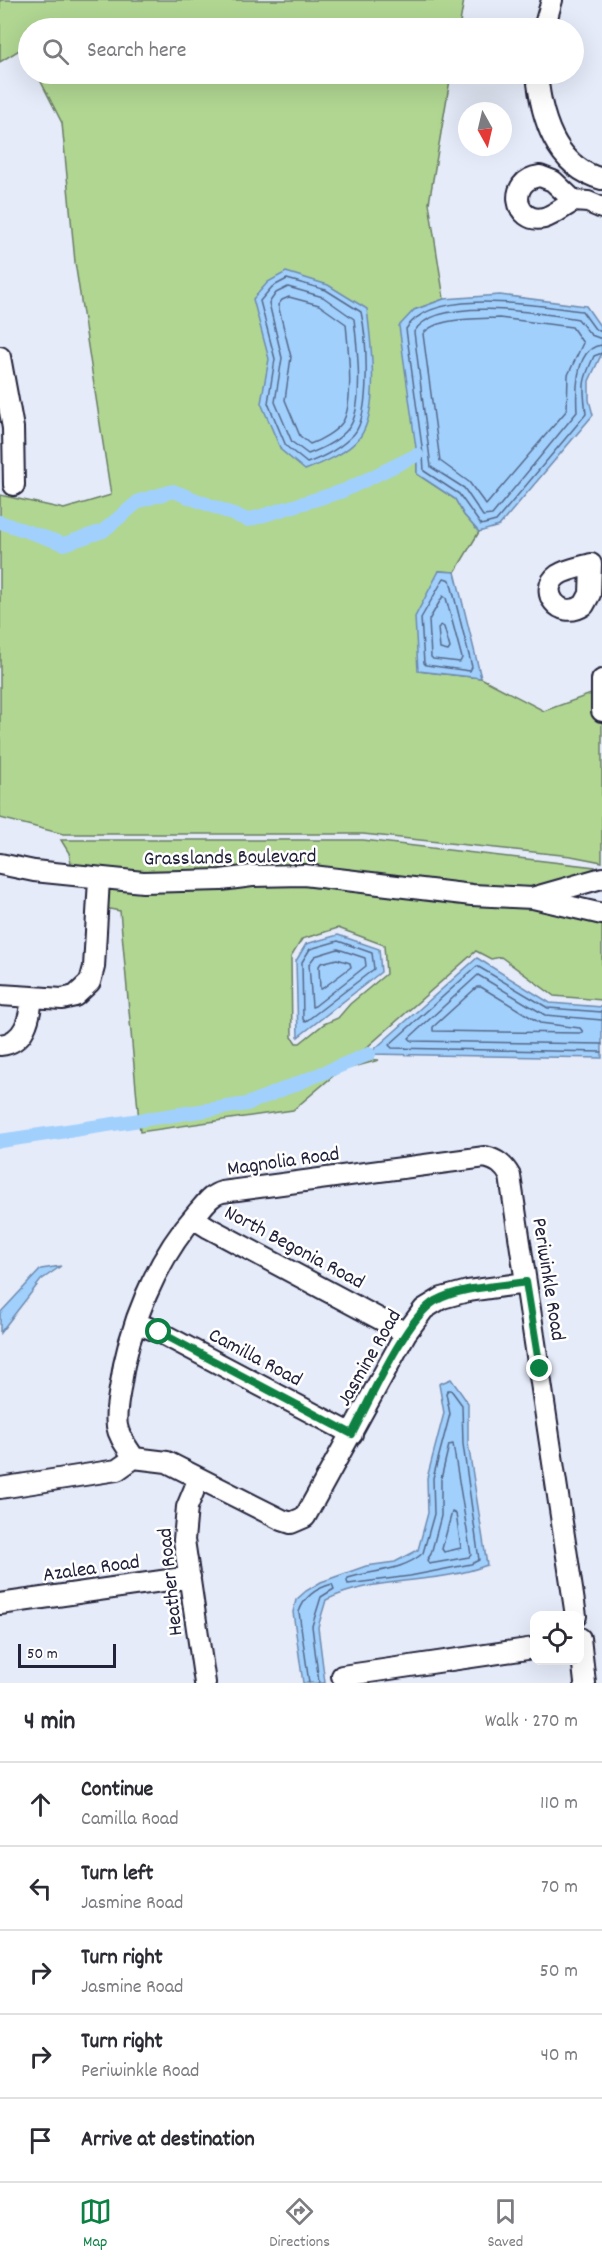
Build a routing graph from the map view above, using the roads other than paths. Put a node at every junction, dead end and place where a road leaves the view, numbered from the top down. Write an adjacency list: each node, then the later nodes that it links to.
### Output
1 (552, 0): 2 (street)
2 (547, 18)
3 (538, 84): 4 (street)
4 (602, 179)
5 (574, 201): 6 (street)
6 (602, 208)
7 (0, 357): 8 (street)
8 (14, 485)
9 (602, 680): 10 (street)
10 (602, 711)
11 (0, 864): 13 (street, Grasslands Boulevard)
12 (601, 872): 14 (street, Grasslands Boulevard)
13 (99, 879): 14 (street, Grasslands Boulevard); 17 (street)
14 (532, 898): 15 (street, Grasslands Boulevard)
15 (602, 914)
16 (0, 995): 17 (street)
17 (32, 997): 18 (street)
18 (0, 1045)
19 (502, 1165): 20 (street, Magnolia Road); 21 (street, Periwinkle Road)
20 (193, 1218): 22 (street, Magnolia Road); 23 (street, North Begonia Road)
21 (526, 1282): 23 (street, Jasmine Road); 30 (street, Periwinkle Road)
22 (136, 1323): 24 (street, Camilla Road); 25 (street, Magnolia Road)
23 (406, 1333): 24 (street, Jasmine Road)
24 (352, 1434): 26 (street, Jasmine Road)
25 (134, 1458): 26 (street, Jasmine Road); 27 (street)
26 (199, 1478): 28 (street, Heather Road)
27 (0, 1488)
28 (190, 1576): 29 (street, Azalea Road); 35 (street, Heather Road)
29 (0, 1604)
30 (575, 1611)
31 (530, 1649): 34 (street)
32 (583, 1665): 36 (street)
33 (342, 1677): 34 (street)
34 (381, 1677)
35 (206, 1683)
36 (585, 1683)

